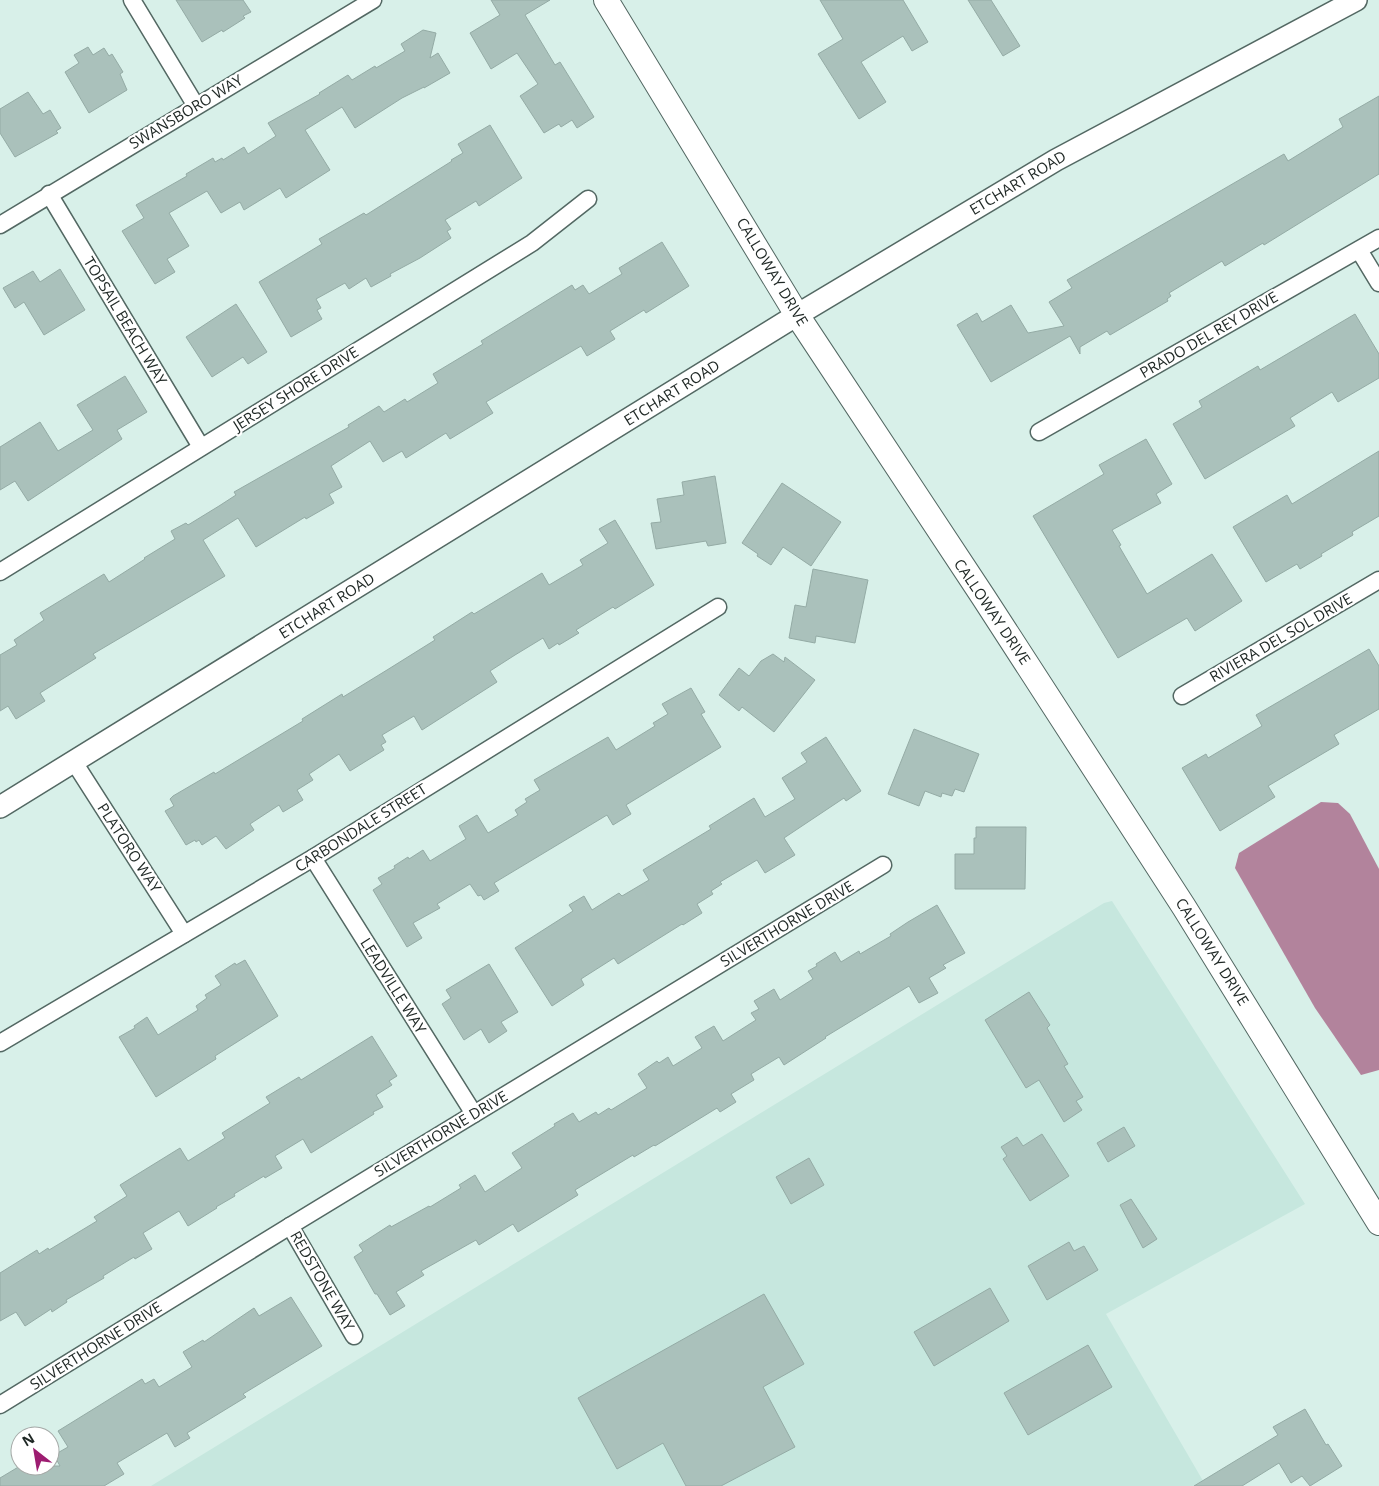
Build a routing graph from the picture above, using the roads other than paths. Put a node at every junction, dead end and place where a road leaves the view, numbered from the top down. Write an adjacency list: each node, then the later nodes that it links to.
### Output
1 (132, 0): 5 (street)
2 (373, 0): 5 (street, SWANSBORO WAY)
3 (606, 0): 12 (main road, CALLOWAY DRIVE)
4 (1356, 0): 12 (street, ETCHART ROAD)
5 (196, 106): 6 (street, SWANSBORO WAY)
6 (49, 194): 8 (street, SWANSBORO WAY); 14 (street, TOPSAIL BEACH WAY)
7 (588, 199): 14 (street, JERSEY SHORE DRIVE)
8 (0, 225)
9 (1379, 238): 10 (street, PRADO DEL REY DRIVE)
10 (1359, 250): 11 (street); 13 (street, PRADO DEL REY DRIVE)
11 (1379, 283)
12 (797, 315): 19 (street, ETCHART ROAD); 26 (main road, CALLOWAY DRIVE)
13 (1039, 432)
14 (201, 448): 15 (street, JERSEY SHORE DRIVE)
15 (0, 572)
16 (1379, 580): 18 (street, RIVIERA DEL SOL DRIVE)
17 (718, 607): 21 (street, CARBONDALE STREET)
18 (1182, 696)
19 (74, 762): 20 (street, ETCHART ROAD); 23 (street, PLATORO WAY)
20 (0, 807)
21 (313, 858): 23 (street, CARBONDALE STREET); 25 (street, LEADVILLE WAY)
22 (883, 865): 25 (street, SILVERTHORNE DRIVE)
23 (184, 934): 24 (street, CARBONDALE STREET)
24 (0, 1043)
25 (474, 1114): 27 (street, SILVERTHORNE DRIVE)
26 (1379, 1223)
27 (290, 1226): 28 (street, REDSTONE WAY); 29 (street, SILVERTHORNE DRIVE)
28 (354, 1336)
29 (0, 1405)

